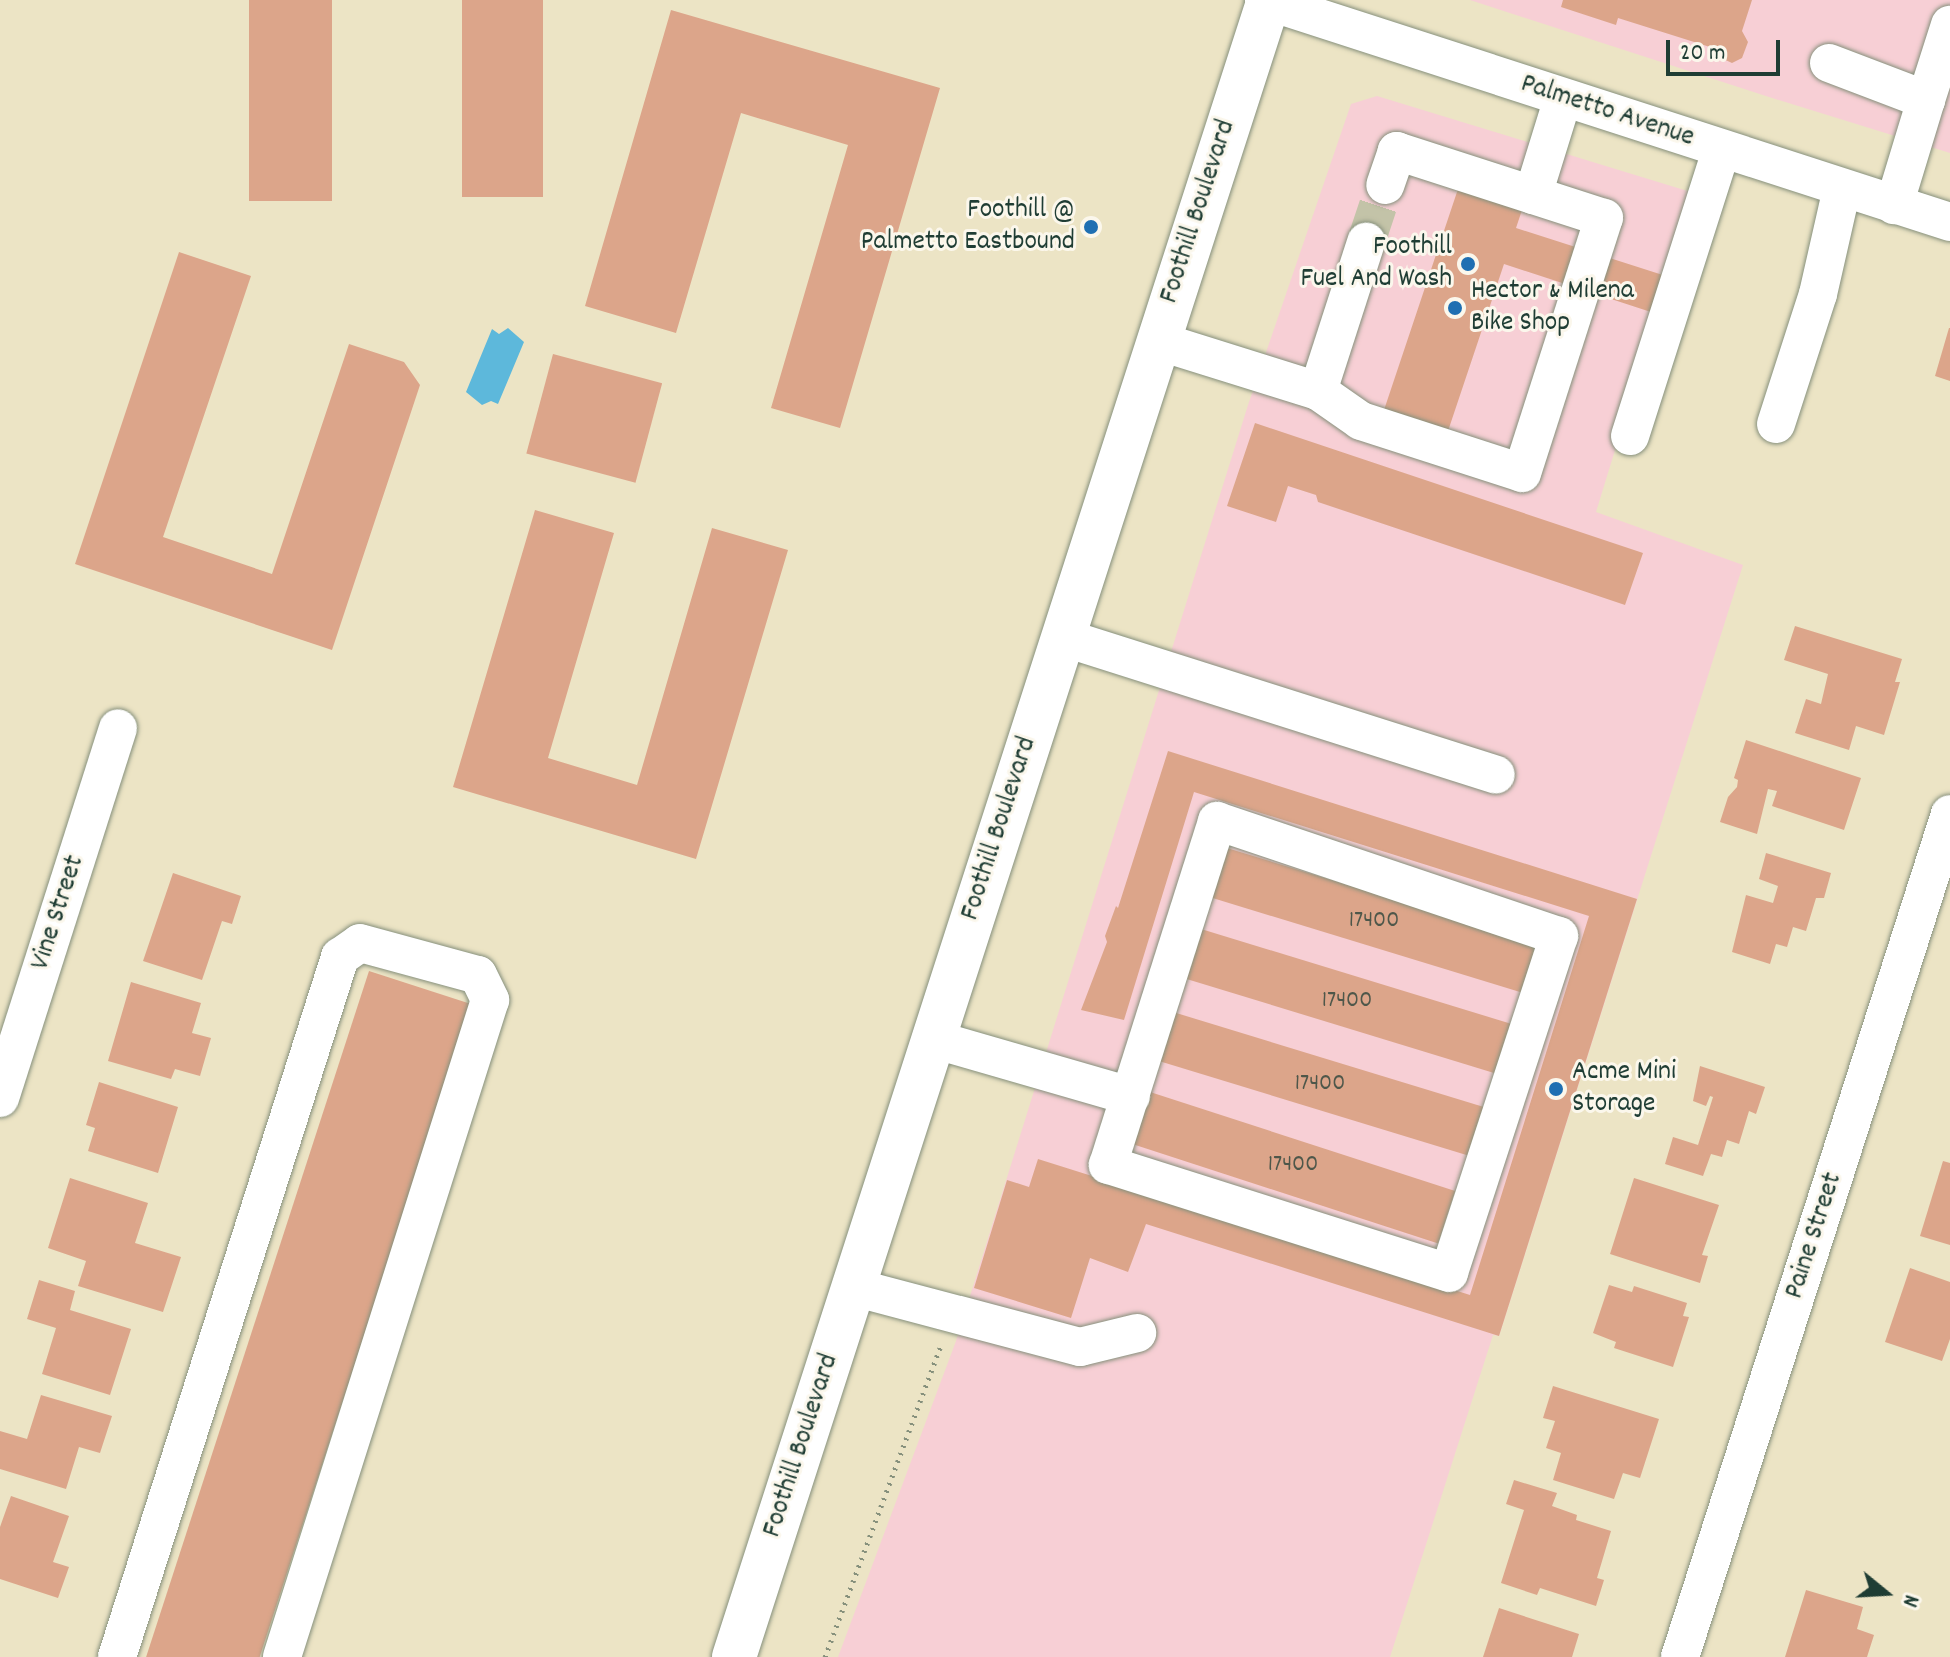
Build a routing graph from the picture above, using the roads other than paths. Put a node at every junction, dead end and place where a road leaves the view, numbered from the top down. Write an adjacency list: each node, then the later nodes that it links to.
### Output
1 (1267, 0): 4 (street, Palmetto Avenue); 13 (main road, Foothill Boulevard)
2 (1950, 25): 5 (street)
3 (1829, 63): 5 (street)
4 (1563, 98): 6 (street, Palmetto Avenue); 9 (street)
5 (1926, 100): 10 (street)
6 (1721, 150): 8 (street, Palmetto Avenue); 16 (street)
7 (1385, 185): 9 (street)
8 (1842, 188): 10 (street, Palmetto Avenue); 15 (street)
9 (1533, 195): 14 (street)
10 (1894, 205): 11 (street, Palmetto Avenue)
11 (1950, 222)
12 (1366, 242): 14 (street)
13 (1158, 341): 14 (street); 17 (main road, Foothill Boulevard)
14 (1318, 391)
15 (1776, 424)
16 (1630, 436)
17 (1062, 637): 19 (street); 21 (main road, Foothill Boulevard)
18 (118, 728): 23 (street, Vine Street)
19 (1496, 775)
20 (1950, 814): 29 (street, Paine Street)
21 (933, 1039): 22 (street); 24 (main road, Foothill Boulevard)
22 (1131, 1096): 22 (street)
23 (0, 1098)
24 (853, 1287): 25 (street); 28 (main road, Foothill Boulevard)
25 (1137, 1333)
26 (117, 1657): 27 (street)
27 (282, 1657)
28 (734, 1657)
29 (1680, 1657)

